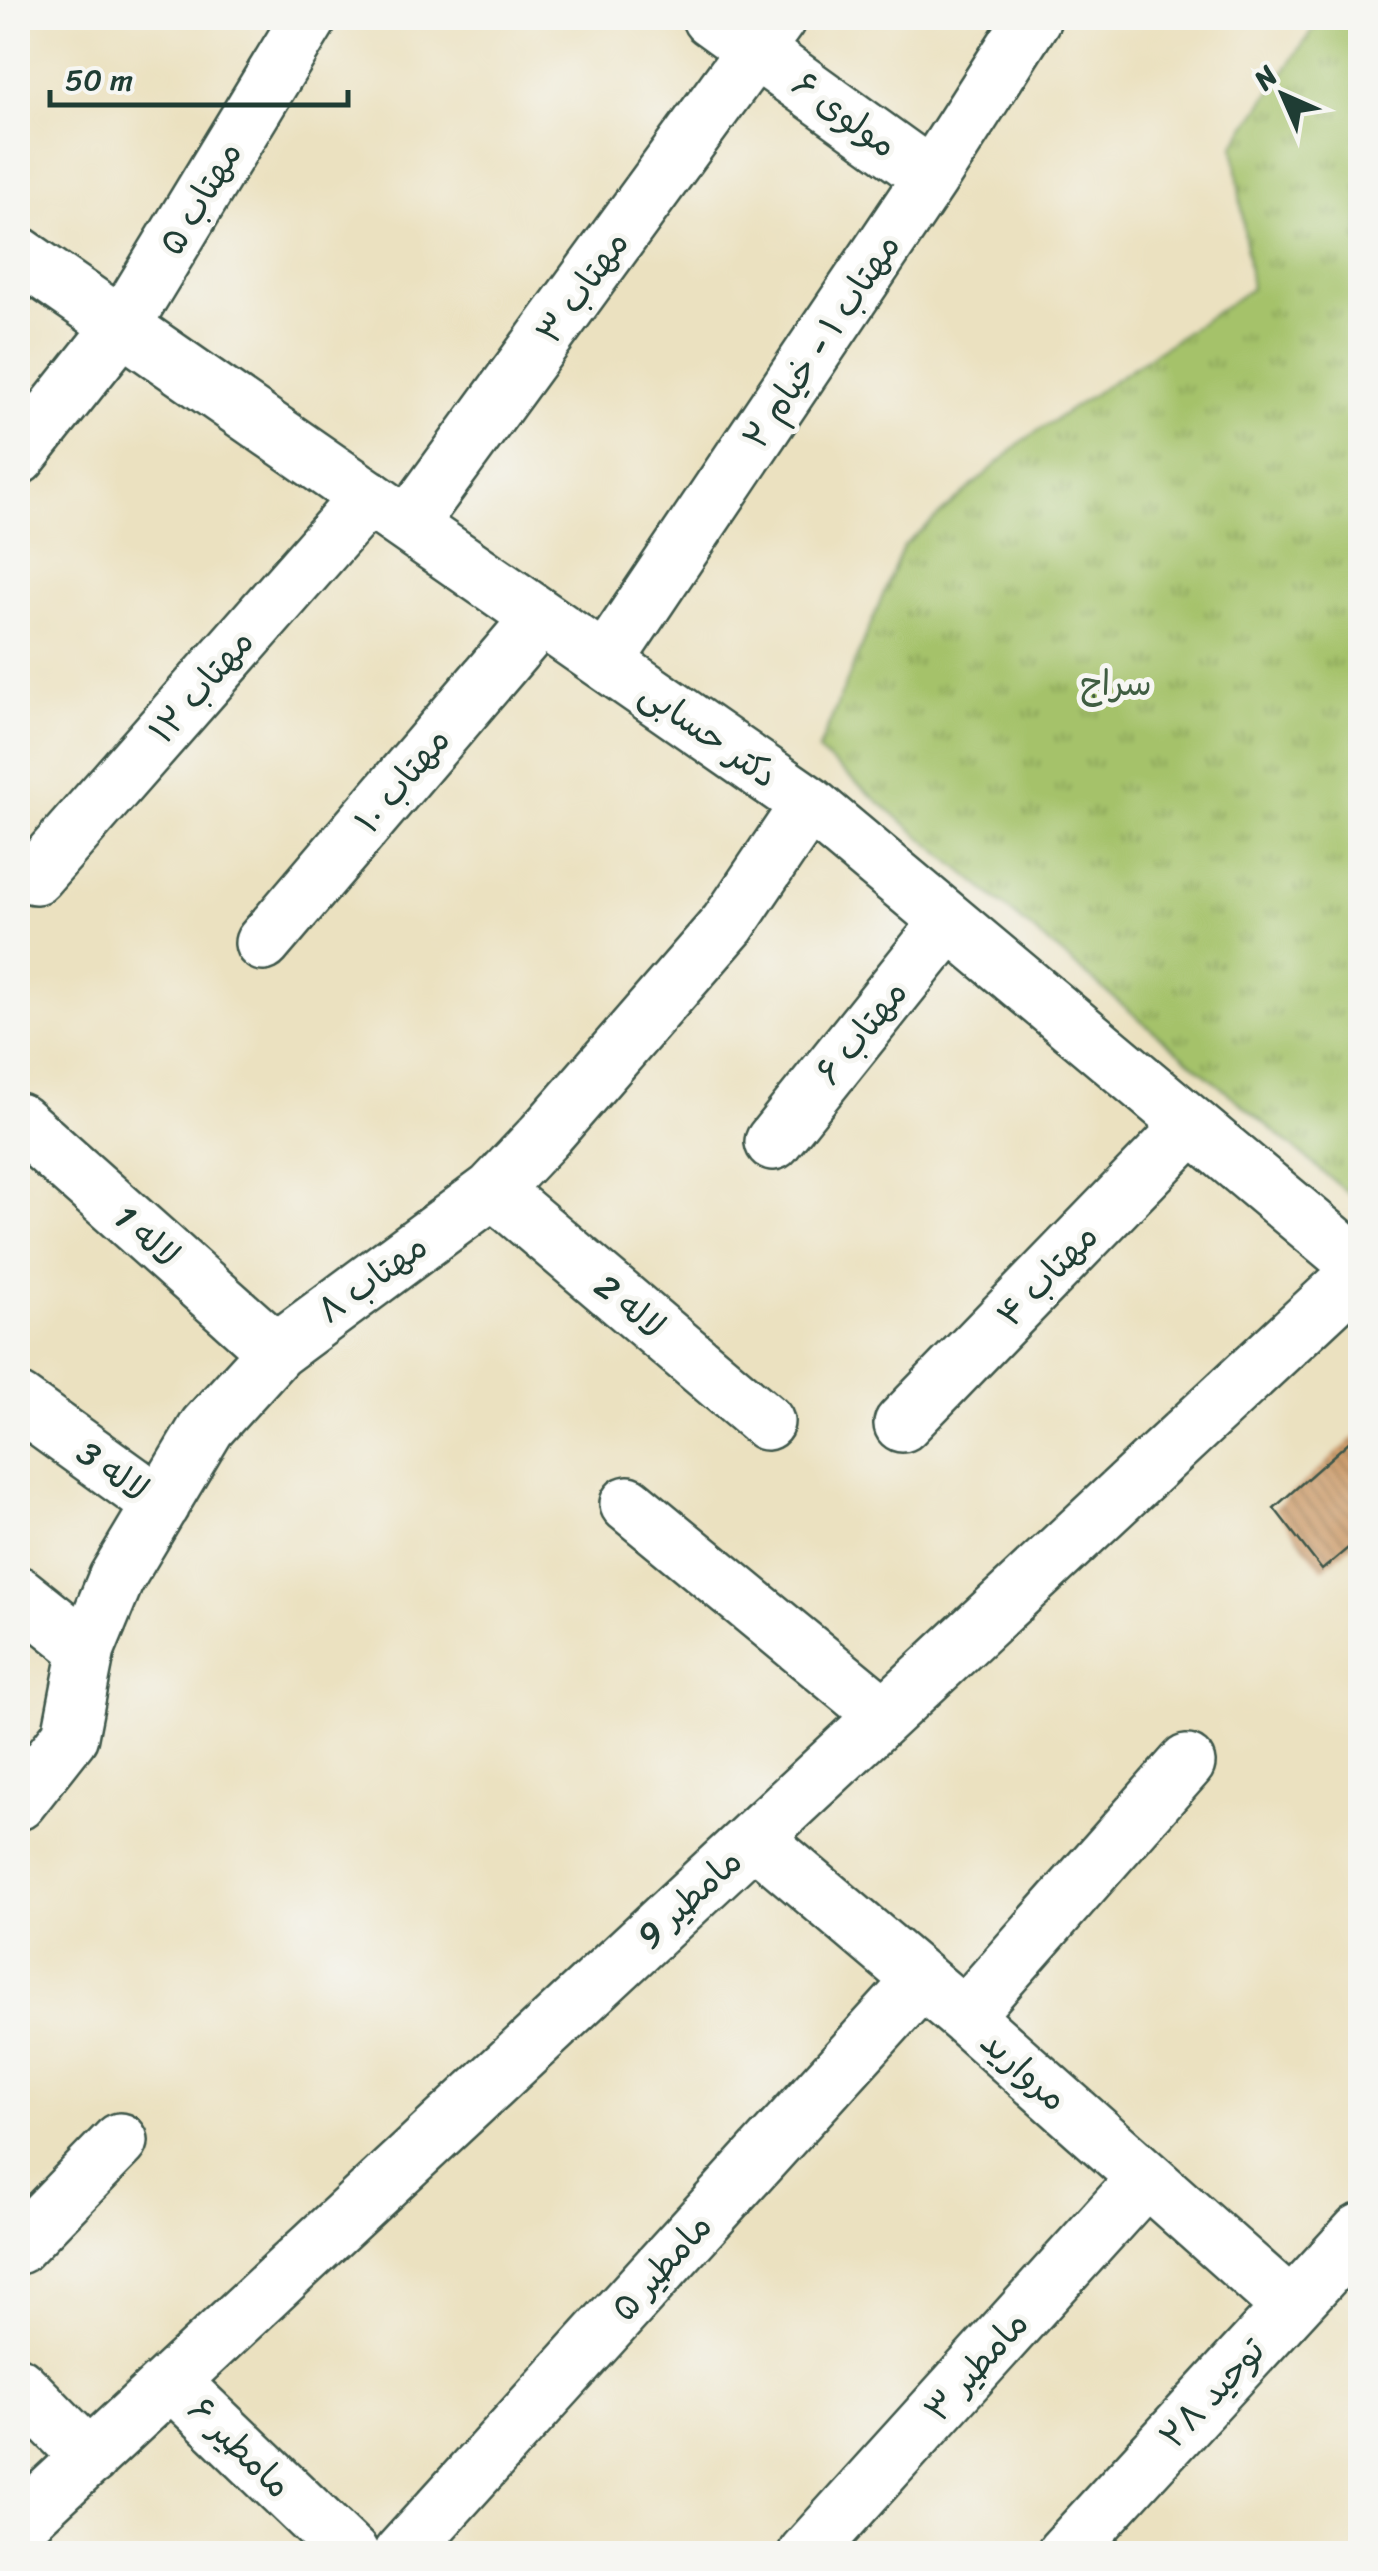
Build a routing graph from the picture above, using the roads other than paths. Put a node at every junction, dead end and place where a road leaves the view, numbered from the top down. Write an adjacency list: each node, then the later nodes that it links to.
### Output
1 (309, 18): 7 (street, مهتاب ۵)
2 (710, 18): 4 (street, مولوی ۶)
3 (1033, 18): 5 (street, مهتاب ۱ - خیام ۲)
4 (767, 33): 5 (street, مولوی ۶); 9 (street, مهتاب ۳)
5 (931, 177): 11 (street, مهتاب ۱ - خیام ۲)
6 (18, 254): 7 (street, دکتر حسابی)
7 (122, 326): 8 (street, مهتاب ۵); 9 (street, دکتر حسابی)
8 (18, 457)
9 (388, 511): 10 (street, دکتر حسابی); 13 (street, مهتاب ۱۲)
10 (540, 618): 11 (street, دکتر حسابی); 15 (street, مهتاب ۱۰)
11 (605, 662): 12 (street, دکتر حسابی)
12 (810, 804): 14 (street, دکتر حسابی); 19 (street, مهتاب ۸)
13 (34, 876)
14 (949, 922): 17 (street, دکتر حسابی); 18 (street, مهتاب ۶)
15 (263, 943)
16 (18, 1120): 21 (street, لاله 1)
17 (1192, 1125): 20 (street, دکتر حسابی); 24 (street, مهتاب ۴)
18 (772, 1142)
19 (493, 1190): 21 (street, مهتاب ۸); 23 (street, لاله 2)
20 (1360, 1269): 29 (street, مامطیر 9)
21 (276, 1350): 26 (street, مهتاب ۸)
22 (18, 1402): 26 (street, لاله 3)
23 (766, 1422)
24 (902, 1424)
25 (628, 1504): 29 (street)
26 (161, 1505): 28 (street, مهتاب ۸)
27 (18, 1594): 28 (street)
28 (87, 1649): 31 (street, مهتاب ۸)
29 (884, 1715): 32 (street, مامطیر 9)
30 (1188, 1764): 34 (street)
31 (18, 1802)
32 (754, 1838): 33 (street, مروارید); 40 (street, مامطیر 9)
33 (922, 1980): 34 (street, مروارید); 45 (street, مامطیر ۵)
34 (964, 2016): 36 (street, مروارید)
35 (120, 2141): 38 (street)
36 (1146, 2178): 39 (street, مروارید); 46 (street, مامطیر ۳)
37 (1360, 2232): 39 (street, توحید ۲۸)
38 (18, 2246)
39 (1291, 2307): 47 (street, توحید ۲۸)
40 (172, 2382): 42 (street, مامطیر 9); 44 (street, مامطیر ۶)
41 (18, 2386): 42 (street)
42 (90, 2458): 43 (street, مامطیر 9)
43 (18, 2524)
44 (351, 2554)
45 (400, 2554)
46 (806, 2554)
47 (1064, 2554)

